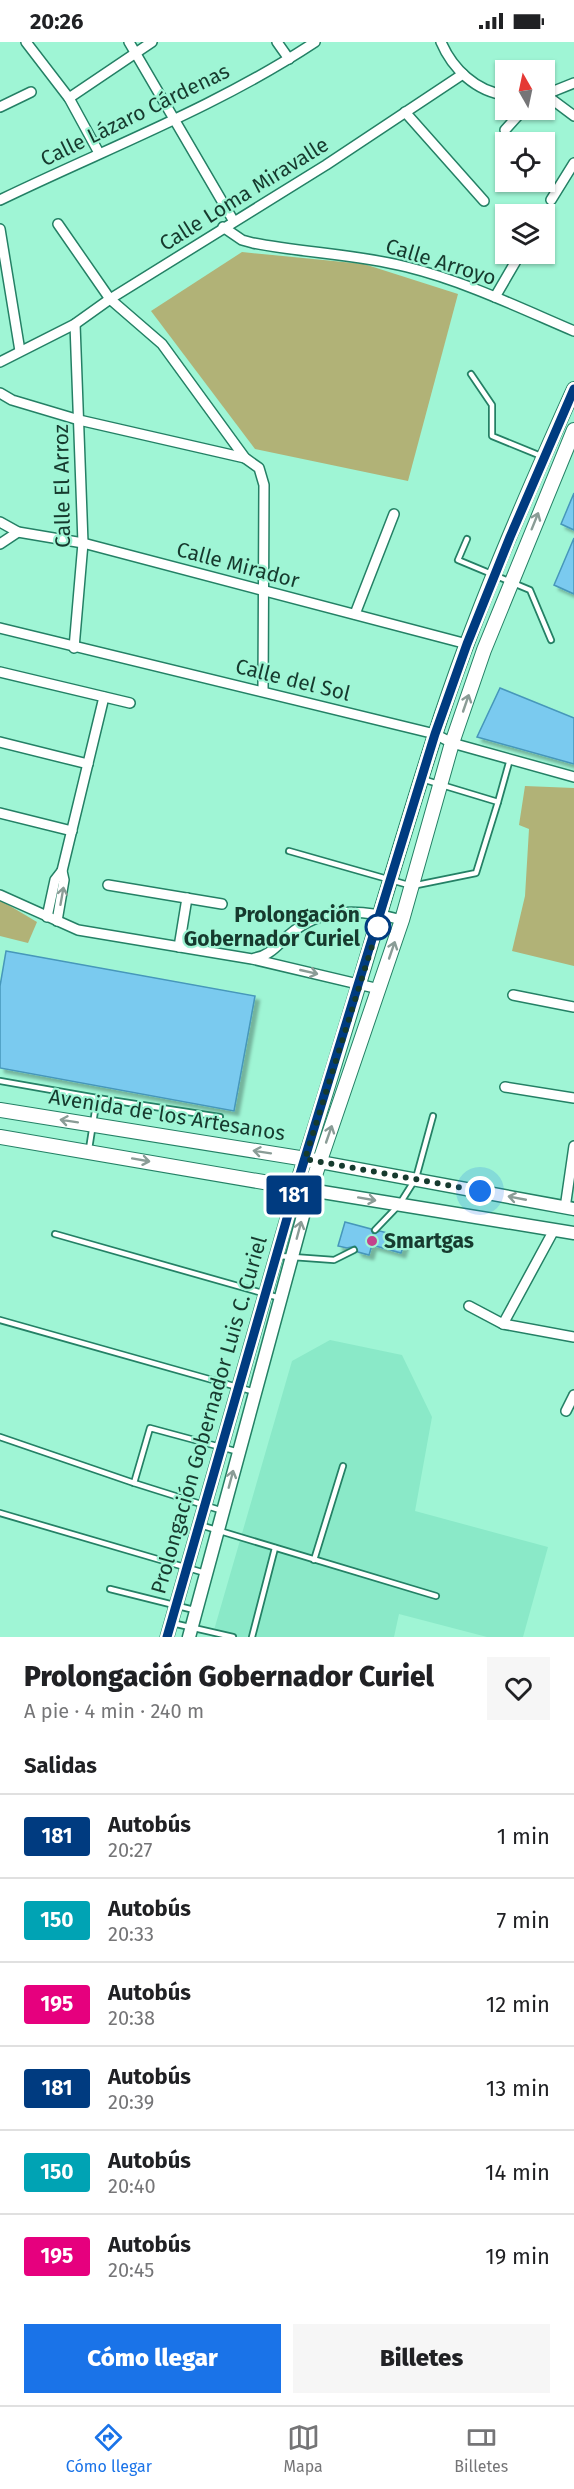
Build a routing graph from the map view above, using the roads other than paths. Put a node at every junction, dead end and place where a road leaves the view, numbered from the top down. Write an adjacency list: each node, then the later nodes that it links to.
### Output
1 (26, 42): 14 (street)
2 (129, 42): 7 (street)
3 (152, 42): 7 (street)
4 (277, 42): 8 (street)
5 (315, 42): 8 (street, Calle Lázaro Cárdenas)
6 (441, 42): 9 (street)
7 (135, 53): 14 (street); 20 (street)
8 (289, 59): 20 (street, Calle Lázaro Cárdenas)
9 (463, 74): 13 (street); 17 (street, Calle Loma Miravalle)
10 (574, 83): 11 (street)
11 (555, 91)
12 (31, 92): 16 (street)
13 (495, 93)
14 (69, 98): 22 (street)
15 (555, 102): 18 (street)
16 (0, 107)
17 (405, 112): 26 (street); 27 (street, Calle Loma Miravalle)
18 (574, 116)
19 (514, 120): 21 (street)
20 (172, 121): 22 (street, Calle Lázaro Cárdenas); 27 (street)
21 (505, 130)
22 (99, 153): 24 (street, Calle Lázaro Cárdenas)
23 (574, 162): 25 (street)
24 (0, 200)
25 (551, 200)
26 (484, 201)
27 (233, 220): 29 (street, Calle Loma Miravalle)
28 (58, 224): 33 (street)
29 (223, 227): 32 (street, Calle Arroyo); 33 (street, Calle Loma Miravalle)
30 (0, 229): 36 (street)
31 (514, 264): 32 (street)
32 (495, 297): 35 (street, Calle Arroyo)
33 (110, 299): 34 (street, Calle Loma Miravalle); 44 (street)
34 (75, 324): 36 (street, Calle Loma Miravalle); 41 (street, Calle El Arroz)
35 (574, 331)
36 (20, 351): 37 (street, Calle Loma Miravalle)
37 (0, 362)
38 (471, 374): 43 (lane)
39 (574, 389): 43 (main road, Prolongación Gobernador Luis C. Curiel)
40 (0, 393): 41 (street)
41 (79, 420): 44 (street); 49 (street, Calle El Arroz)
42 (574, 430): 52 (main road, Prolongación Gobernador Luis C. Curiel, one-way to 42)
43 (543, 457): 51 (main road, Prolongación Gobernador Luis C. Curiel)
44 (245, 458): 53 (street)
45 (394, 514): 54 (street)
46 (0, 522): 47 (street, Calle Mirador)
47 (18, 532): 49 (street, Calle Mirador); 50 (street)
48 (467, 539): 51 (lane)
49 (83, 543): 53 (street, Calle Mirador); 58 (street, Calle El Arroz)
50 (0, 544)
51 (494, 577): 52 (lane); 57 (main road, Prolongación Gobernador Luis C. Curiel)
52 (511, 581): 56 (lane); 65 (main road, Prolongación Gobernador Luis C. Curiel, one-way to 52)
53 (264, 591): 54 (street, Calle Mirador); 60 (street)
54 (356, 614): 57 (street, Calle Mirador)
55 (0, 628): 58 (street, Calle del Sol)
56 (551, 640)
57 (467, 644): 63 (main road, Prolongación Gobernador Luis C. Curiel)
58 (74, 648): 60 (street, Calle del Sol)
59 (0, 672): 61 (street)
60 (263, 691): 63 (street, Calle del Sol)
61 (104, 697): 62 (street); 67 (street)
62 (130, 703)
63 (435, 734): 65 (street, Calle del Sol); 69 (main road, Prolongación Gobernador Luis C. Curiel)
64 (0, 742): 67 (street)
65 (452, 743): 66 (street, Calle del Sol); 70 (main road, Prolongación Gobernador Luis C. Curiel)
66 (510, 759): 68 (street, Calle del Sol); 71 (lane)
67 (88, 764): 73 (street)
68 (574, 777)
69 (422, 779): 70 (lane); 76 (main road, Prolongación Gobernador Luis C. Curiel)
70 (440, 784): 71 (lane); 78 (main road, Prolongación Gobernador Luis C. Curiel)
71 (498, 802): 78 (lane)
72 (0, 813): 73 (street)
73 (72, 831): 75 (street)
74 (289, 851): 76 (lane)
75 (62, 871): 83 (street); 85 (street, one-way to 75)
76 (392, 880): 78 (lane); 82 (main road, Prolongación Gobernador Luis C. Curiel)
77 (108, 885): 80 (street)
78 (412, 886): 84 (main road, Prolongación Gobernador Luis C. Curiel)
79 (0, 895): 83 (street)
80 (187, 898): 81 (street); 86 (street)
81 (222, 904)
82 (382, 914): 84 (street); 87 (street); 88 (main road, Prolongación Gobernador Luis C. Curiel)
83 (47, 917): 85 (street)
84 (402, 920): 89 (main road, Prolongación Gobernador Luis C. Curiel, one-way to 84)
85 (57, 921): 86 (street)
86 (179, 947): 87 (street)
87 (252, 959): 88 (street, one-way to 88)
88 (359, 984): 89 (street); 103 (main road, Prolongación Gobernador Luis C. Curiel)
89 (379, 988): 104 (main road, Prolongación Gobernador Luis C. Curiel, one-way to 89)
90 (513, 995): 91 (street)
91 (574, 1007)
92 (0, 1081): 94 (lane)
93 (505, 1087): 95 (street)
94 (97, 1098): 98 (lane); 99 (lane)
95 (574, 1098)
96 (0, 1110): 99 (main road, Avenida de los Artesanos, one-way to 96)
97 (433, 1116): 105 (lane)
98 (220, 1117)
99 (93, 1125): 102 (lane); 103 (main road, Avenida de los Artesanos, one-way to 99)
100 (0, 1137): 102 (main road)
101 (574, 1146): 108 (street)
102 (89, 1152): 106 (main road, one-way to 106)
103 (305, 1159): 104 (main road, Avenida de los Artesanos); 106 (main road, Prolongación Gobernador Luis C. Curiel)
104 (320, 1162): 105 (street, Avenida de los Artesanos); 106 (main road, Prolongación Gobernador Luis C. Curiel)
105 (416, 1178): 107 (lane); 108 (street, Avenida de los Artesanos, one-way to 105)
106 (303, 1188): 107 (street, one-way to 107); 114 (street, Prolongación Gobernador Luis C. Curiel); 115 (street, Prolongación Gobernador Luis C. Curiel, one-way to 106)
107 (399, 1205): 109 (lane); 110 (street)
108 (569, 1208)
109 (375, 1230)
110 (554, 1230): 111 (street); 120 (street)
111 (574, 1233)
112 (55, 1234): 116 (lane)
113 (354, 1250): 115 (lane)
114 (276, 1255): 115 (lane); 116 (street, Prolongación Gobernador Luis C. Curiel)
115 (291, 1258): 117 (street, Prolongación Gobernador Luis C. Curiel)
116 (265, 1294): 117 (lane); 122 (street, Prolongación Gobernador Luis C. Curiel)
117 (280, 1298): 123 (street, Prolongación Gobernador Luis C. Curiel)
118 (469, 1306): 120 (street)
119 (0, 1320): 122 (lane)
120 (503, 1324): 121 (street)
121 (574, 1336)
122 (237, 1388): 123 (lane); 127 (street, Prolongación Gobernador Luis C. Curiel)
123 (255, 1392): 128 (street, Prolongación Gobernador Luis C. Curiel)
124 (574, 1395): 125 (street)
125 (566, 1411)
126 (0, 1437): 130 (lane)
127 (220, 1448): 128 (lane); 130 (lane); 131 (street, Prolongación Gobernador Luis C. Curiel)
128 (239, 1452): 132 (street, Prolongación Gobernador Luis C. Curiel, one-way to 128)
129 (343, 1466): 137 (lane)
130 (134, 1483): 131 (lane)
131 (204, 1504): 132 (lane); 134 (street, Prolongación Gobernador Luis C. Curiel)
132 (223, 1511): 135 (street, Prolongación Gobernador Luis C. Curiel)
133 (0, 1513): 138 (lane)
134 (198, 1525): 135 (lane); 138 (street, Prolongación Gobernador Luis C. Curiel)
135 (218, 1531): 136 (lane); 139 (street, Prolongación Gobernador Luis C. Curiel)
136 (275, 1548): 137 (lane); 148 (lane)
137 (314, 1560): 141 (lane)
138 (186, 1569): 139 (lane); 142 (street, Prolongación Gobernador Luis C. Curiel)
139 (205, 1573): 143 (street, Prolongación Gobernador Luis C. Curiel)
140 (110, 1589): 142 (lane)
141 (436, 1596)
142 (176, 1605): 143 (lane); 144 (street, Prolongación Gobernador Luis C. Curiel)
143 (196, 1610): 145 (street, Prolongación Gobernador Luis C. Curiel)
144 (171, 1623): 145 (lane); 146 (street, Prolongación Gobernador Luis C. Curiel)
145 (190, 1632): 147 (lane)
146 (167, 1637)
147 (233, 1637)
148 (252, 1637)

